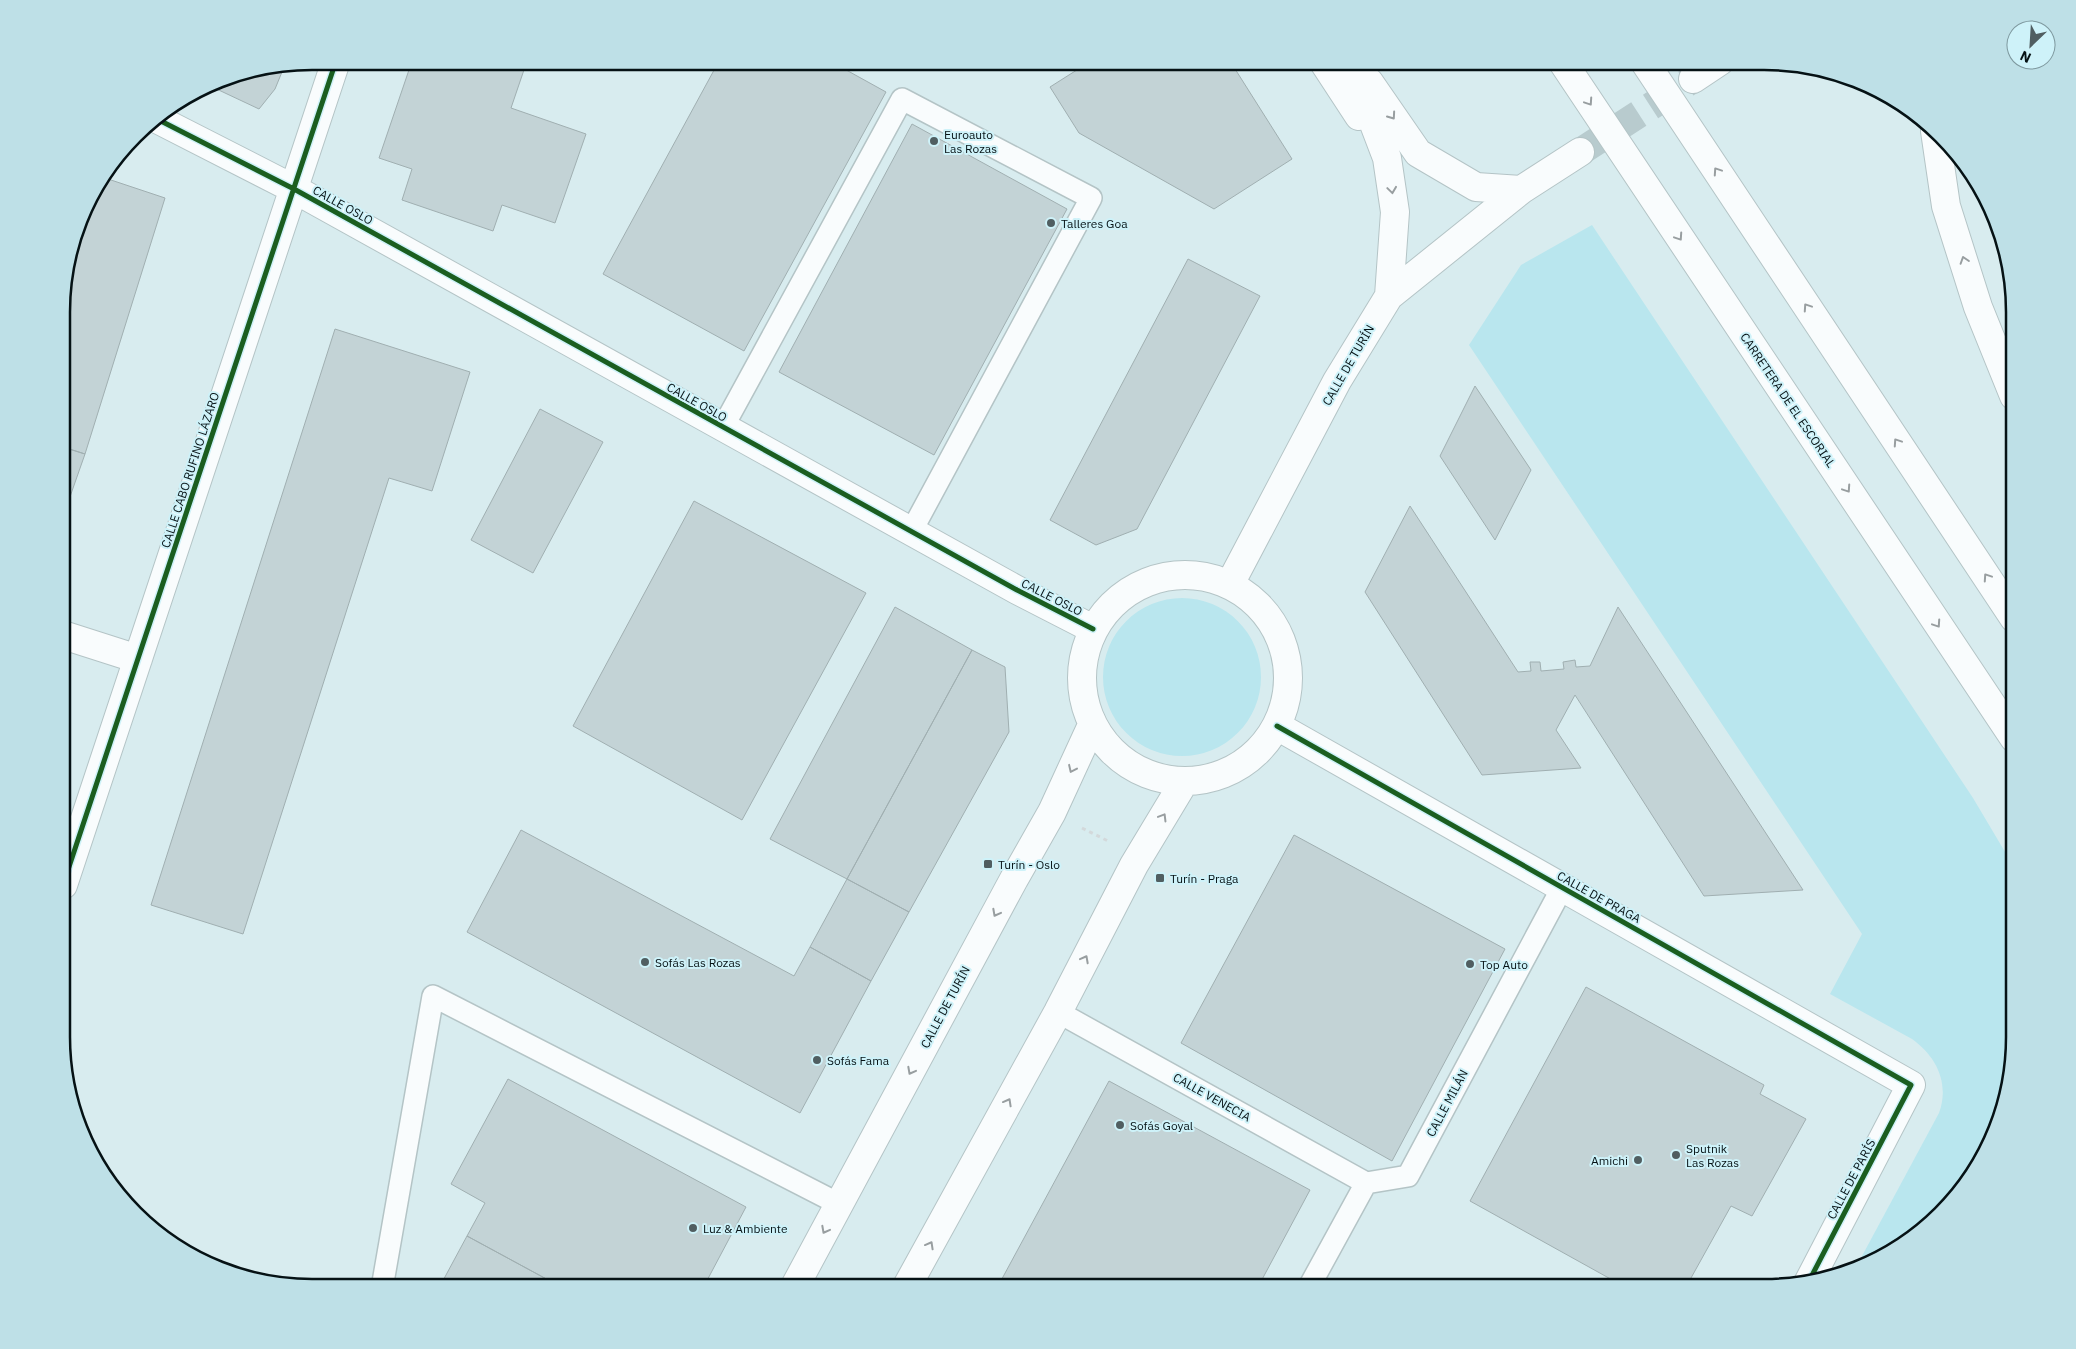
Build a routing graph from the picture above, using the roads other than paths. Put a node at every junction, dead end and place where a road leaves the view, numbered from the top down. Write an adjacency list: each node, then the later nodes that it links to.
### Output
1 (333, 70): 13 (main road, CALLE CABO RUFINO LÁZARO)
2 (1329, 70): 12 (main road)
3 (1353, 70): 12 (main road)
4 (1360, 70): 14 (main road, one-way to 14)
5 (1568, 70): 28 (main road, CARRETERA DE EL ESCORIAL, one-way to 28)
6 (1650, 70): 22 (main road, one-way to 6)
7 (1706, 70): 8 (main road)
8 (1693, 79)
9 (163, 122): 13 (main road, CALLE OSLO)
10 (1937, 143): 16 (main road, one-way to 10)
11 (1580, 152): 14 (main road, CALLE DE TURÍN)
12 (1387, 158): 15 (main road, one-way to 15)
13 (294, 189): 19 (main road, CALLE OSLO); 25 (main road, CALLE CABO RUFINO LÁZARO)
14 (1521, 190): 15 (main road, CALLE DE TURÍN)
15 (1389, 296): 21 (main road, CALLE DE TURÍN)
16 (1978, 306): 17 (main road); 18 (main road)
17 (2006, 356)
18 (2006, 376)
19 (723, 428): 20 (main road, CALLE OSLO); 20 (lane)
20 (911, 532): 23 (main road, CALLE OSLO)
21 (1230, 584): 23 (main road); 27 (main road)
22 (2006, 606)
23 (1093, 629): 26 (main road)
24 (70, 637): 25 (main road)
25 (138, 659): 30 (main road, CALLE CABO RUFINO LÁZARO)
26 (1092, 725): 29 (main road); 35 (main road, CALLE DE TURÍN, one-way to 35)
27 (1277, 726): 29 (main road); 31 (main road, CALLE DE PRAGA)
28 (2006, 727)
29 (1184, 782): 32 (main road, one-way to 29)
30 (70, 864)
31 (1562, 888): 33 (main road, CALLE DE PRAGA); 34 (lane, CALLE MILÁN)
32 (1058, 1012): 34 (lane, CALLE VENECIA); 39 (main road, one-way to 32)
33 (1911, 1085): 36 (main road, CALLE DE PARÍS)
34 (1366, 1183): 40 (lane)
35 (839, 1204): 37 (lane); 38 (main road, CALLE DE TURÍN, one-way to 38)
36 (1813, 1274)
37 (384, 1279)
38 (799, 1279)
39 (914, 1279)
40 (1313, 1279)

